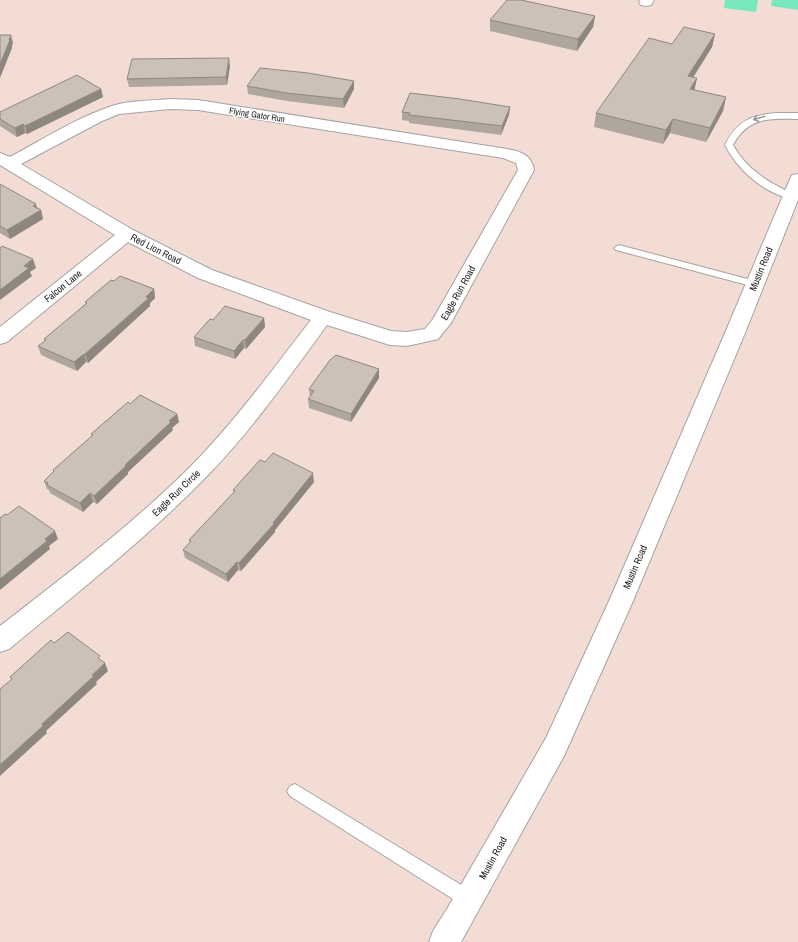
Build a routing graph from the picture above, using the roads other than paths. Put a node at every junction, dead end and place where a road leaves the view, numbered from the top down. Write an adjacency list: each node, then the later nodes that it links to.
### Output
1 (798, 116): 4 (lane, one-way to 4)
2 (515, 155): 3 (street, Flying Gator Run); 8 (street, Eagle Run Road)
3 (5, 161): 5 (street, Red Lion Road)
4 (795, 187): 7 (street, Mustin Road)
5 (127, 234): 8 (street, Red Lion Road); 9 (street, Falcon Lane)
6 (619, 248): 7 (lane)
7 (755, 284): 12 (street, Mustin Road)
8 (323, 317): 10 (street, Eagle Run Circle)
9 (0, 337)
10 (0, 641)
11 (295, 791): 12 (lane)
12 (470, 900): 13 (street, Mustin Road)
13 (444, 942)

